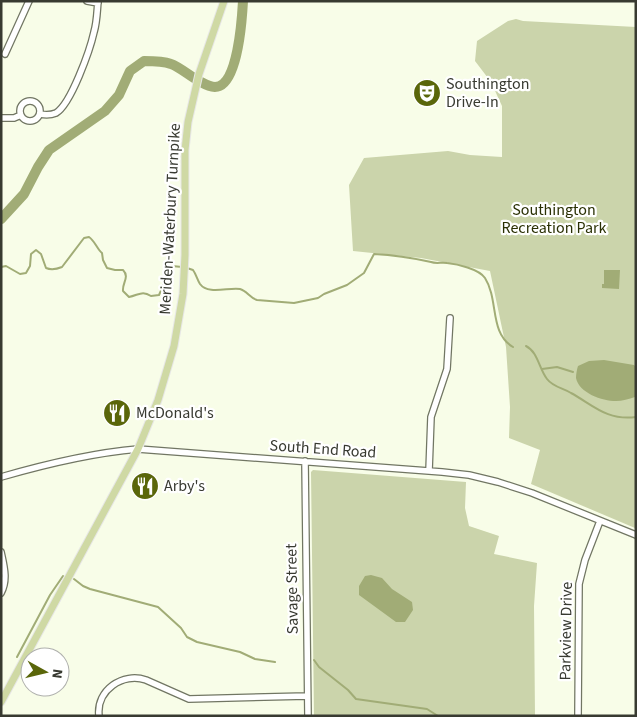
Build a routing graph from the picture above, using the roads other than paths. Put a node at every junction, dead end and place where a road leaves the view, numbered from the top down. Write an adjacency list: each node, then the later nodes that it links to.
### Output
1 (29, 1): 5 (street)
2 (87, 1): 4 (street)
3 (224, 1): 10 (main road, Meriden-Waterbury Turnpike)
4 (98, 2): 6 (street)
5 (5, 54)
6 (40, 114): 7 (street); 7 (street)
7 (20, 115): 8 (street)
8 (1, 118)
9 (450, 318): 12 (street)
10 (138, 449): 11 (street, South End Road); 13 (street, South End Road); 20 (main road, Meriden-Waterbury Turnpike)
11 (305, 461): 12 (street, South End Road); 19 (street, Savage Street)
12 (429, 471): 14 (street, South End Road)
13 (1, 477)
14 (600, 521): 15 (street, South End Road); 23 (street, Parkview Drive)
15 (636, 535)
16 (1, 552): 17 (street)
17 (3, 569): 18 (street)
18 (1, 593)
19 (307, 696): 21 (street); 22 (street, Savage Street)
20 (1, 702)
21 (99, 716)
22 (308, 716)
23 (578, 716)

